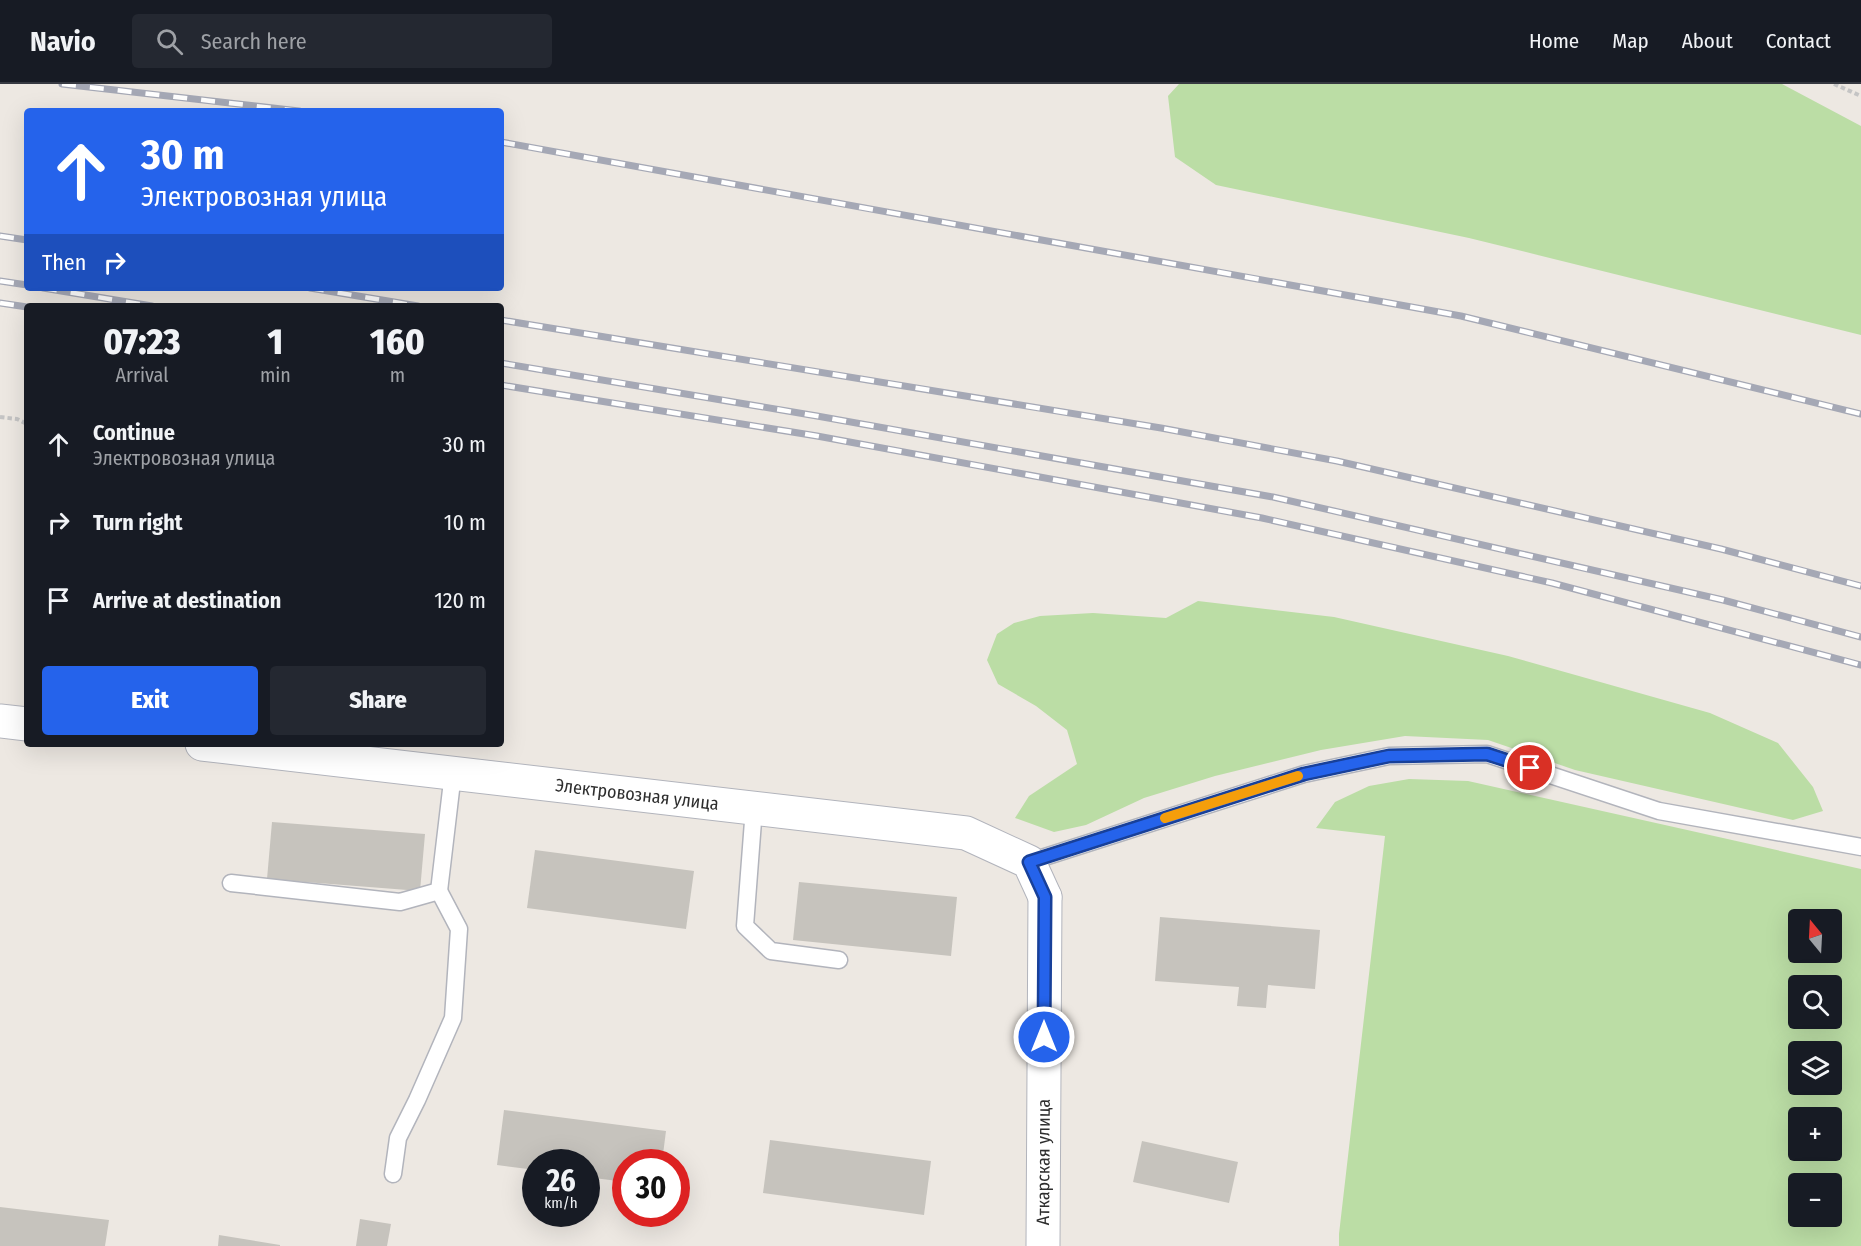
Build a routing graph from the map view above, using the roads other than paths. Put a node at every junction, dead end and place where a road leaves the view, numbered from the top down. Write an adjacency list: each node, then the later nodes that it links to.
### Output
1 (0, 721): 2 (street)
2 (24, 724)
3 (228, 747): 4 (street, Электровозная улица)
4 (453, 773): 5 (street, Электровозная улица); 9 (lane)
5 (754, 808): 7 (street, Электровозная улица); 10 (lane)
6 (1861, 847): 7 (lane)
7 (1029, 862): 12 (street, Аткарская улица)
8 (231, 883): 9 (lane)
9 (439, 891): 11 (lane)
10 (839, 960)
11 (393, 1174)
12 (1042, 1246)

